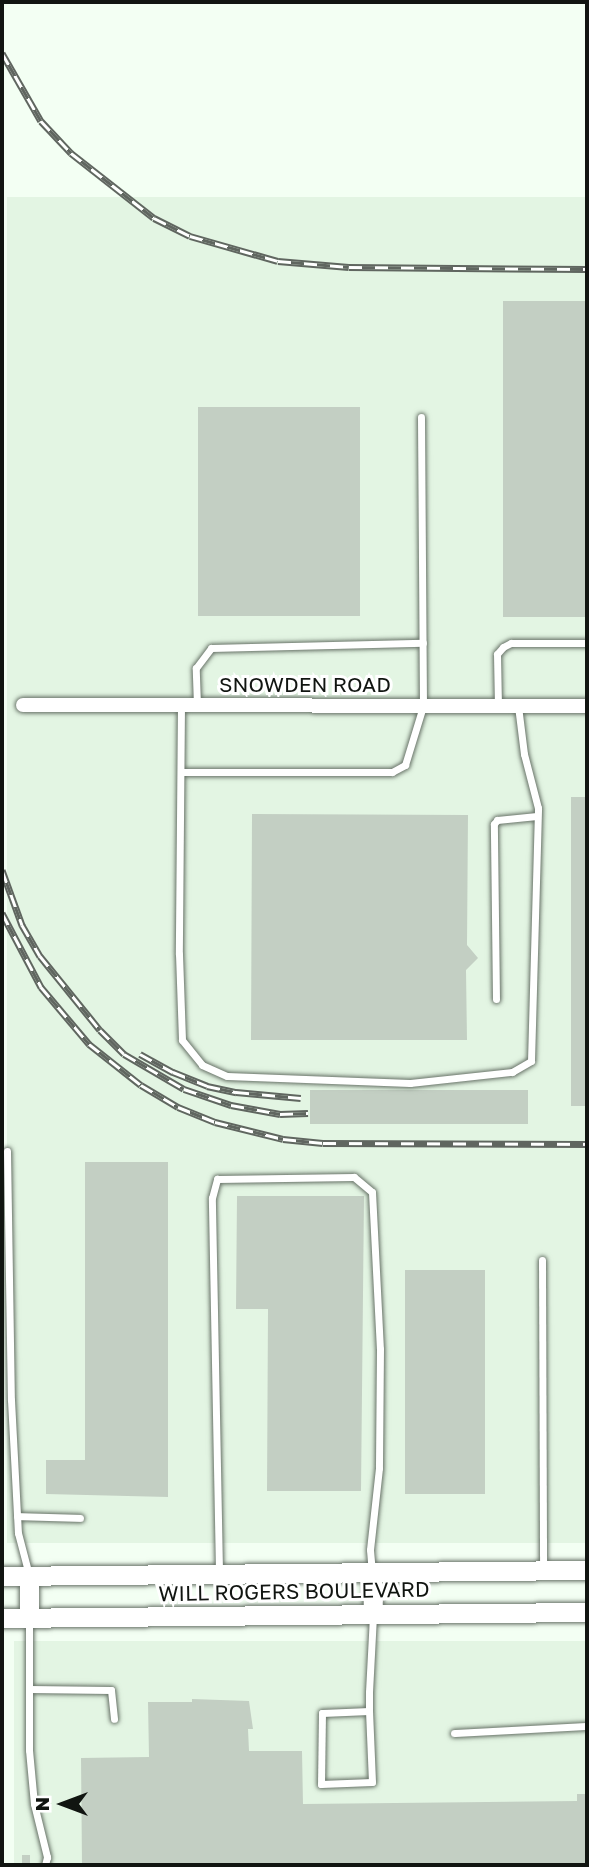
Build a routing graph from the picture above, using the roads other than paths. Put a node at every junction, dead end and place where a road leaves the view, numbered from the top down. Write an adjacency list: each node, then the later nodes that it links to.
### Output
1 (421, 417): 2 (lane)
2 (423, 643): 6 (lane); 7 (lane)
3 (587, 643): 8 (lane)
4 (23, 705): 5 (street, SNOWDEN ROAD)
5 (181, 705): 6 (street, SNOWDEN ROAD); 11 (lane)
6 (197, 705): 7 (street, SNOWDEN ROAD)
7 (424, 706): 8 (street, SNOWDEN ROAD); 11 (lane)
8 (498, 706): 9 (street, SNOWDEN ROAD)
9 (519, 706): 10 (street, SNOWDEN ROAD); 12 (lane)
10 (587, 706)
11 (183, 772): 12 (lane)
12 (537, 816): 13 (lane)
13 (496, 999)
14 (7, 1151): 16 (lane)
15 (542, 1260): 19 (lane)
16 (18, 1516): 17 (lane); 23 (lane)
17 (80, 1518)
18 (587, 1570): 19 (main road, WILL ROGERS BOULEVARD)
19 (543, 1571): 21 (main road, WILL ROGERS BOULEVARD)
20 (219, 1572): 21 (main road, WILL ROGERS BOULEVARD); 21 (lane); 23 (main road, WILL ROGERS BOULEVARD)
21 (372, 1572): 24 (main road)
22 (2, 1576): 23 (main road, WILL ROGERS BOULEVARD)
23 (29, 1576): 27 (main road)
24 (373, 1612): 25 (main road, WILL ROGERS BOULEVARD); 27 (main road, WILL ROGERS BOULEVARD); 29 (lane)
25 (587, 1612)
26 (2, 1618): 27 (main road, WILL ROGERS BOULEVARD)
27 (29, 1618): 28 (lane)
28 (29, 1689): 30 (lane); 33 (lane)
29 (369, 1711): 29 (lane)
30 (114, 1719)
31 (587, 1726): 32 (lane)
32 (454, 1733)
33 (45, 1865)

